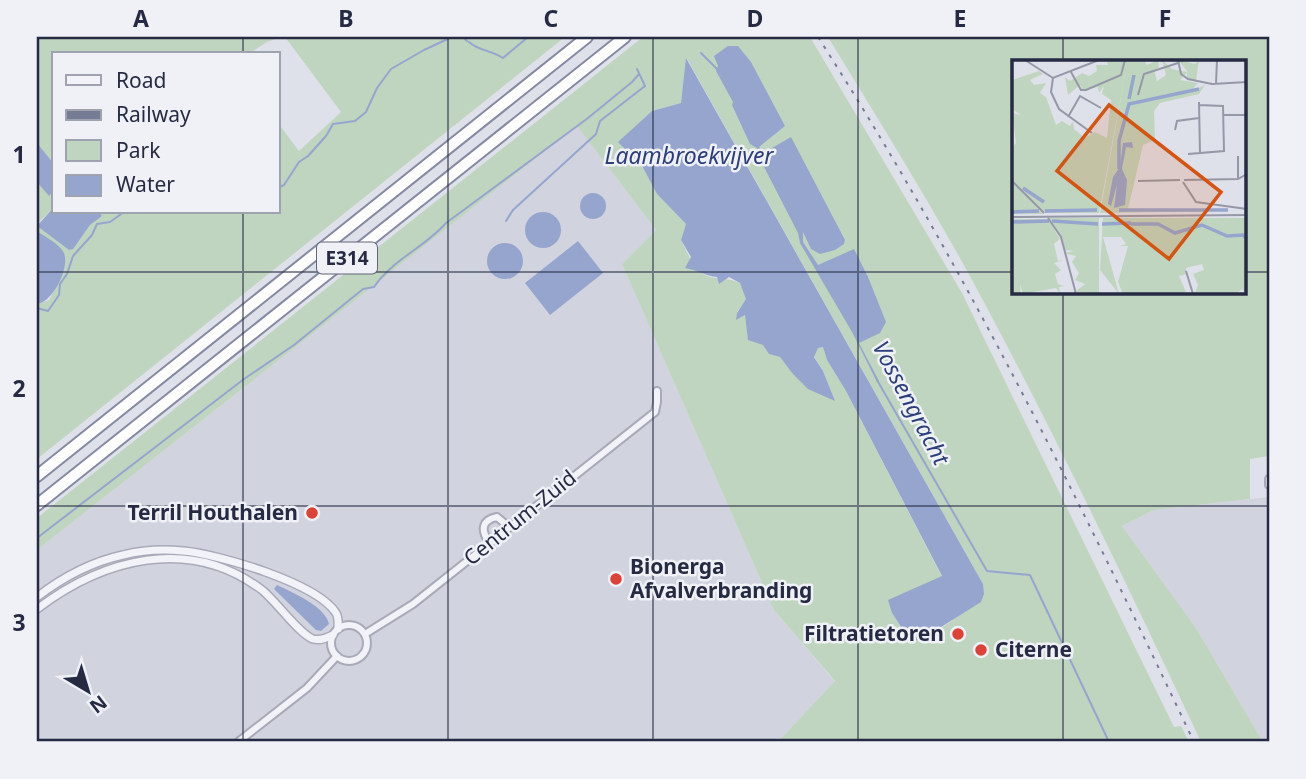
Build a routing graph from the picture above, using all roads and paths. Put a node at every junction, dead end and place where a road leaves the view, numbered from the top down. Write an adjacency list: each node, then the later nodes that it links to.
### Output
1 (587, 37): 4 (highway, E314)
2 (625, 37): 7 (highway, E314)
3 (657, 390): 8 (street, Centrum-Zuid)
4 (37, 476)
5 (1269, 479): 6 (street)
6 (1269, 485)
7 (37, 505)
8 (509, 527): 9 (street, Centrum-Zuid); 9 (street)
9 (489, 542): 13 (street, Centrum-Zuid)
10 (37, 597): 12 (street)
11 (37, 609): 12 (street)
12 (335, 632): 13 (street); 14 (street)
13 (365, 634): 14 (street)
14 (337, 656): 15 (street)
15 (239, 742)

